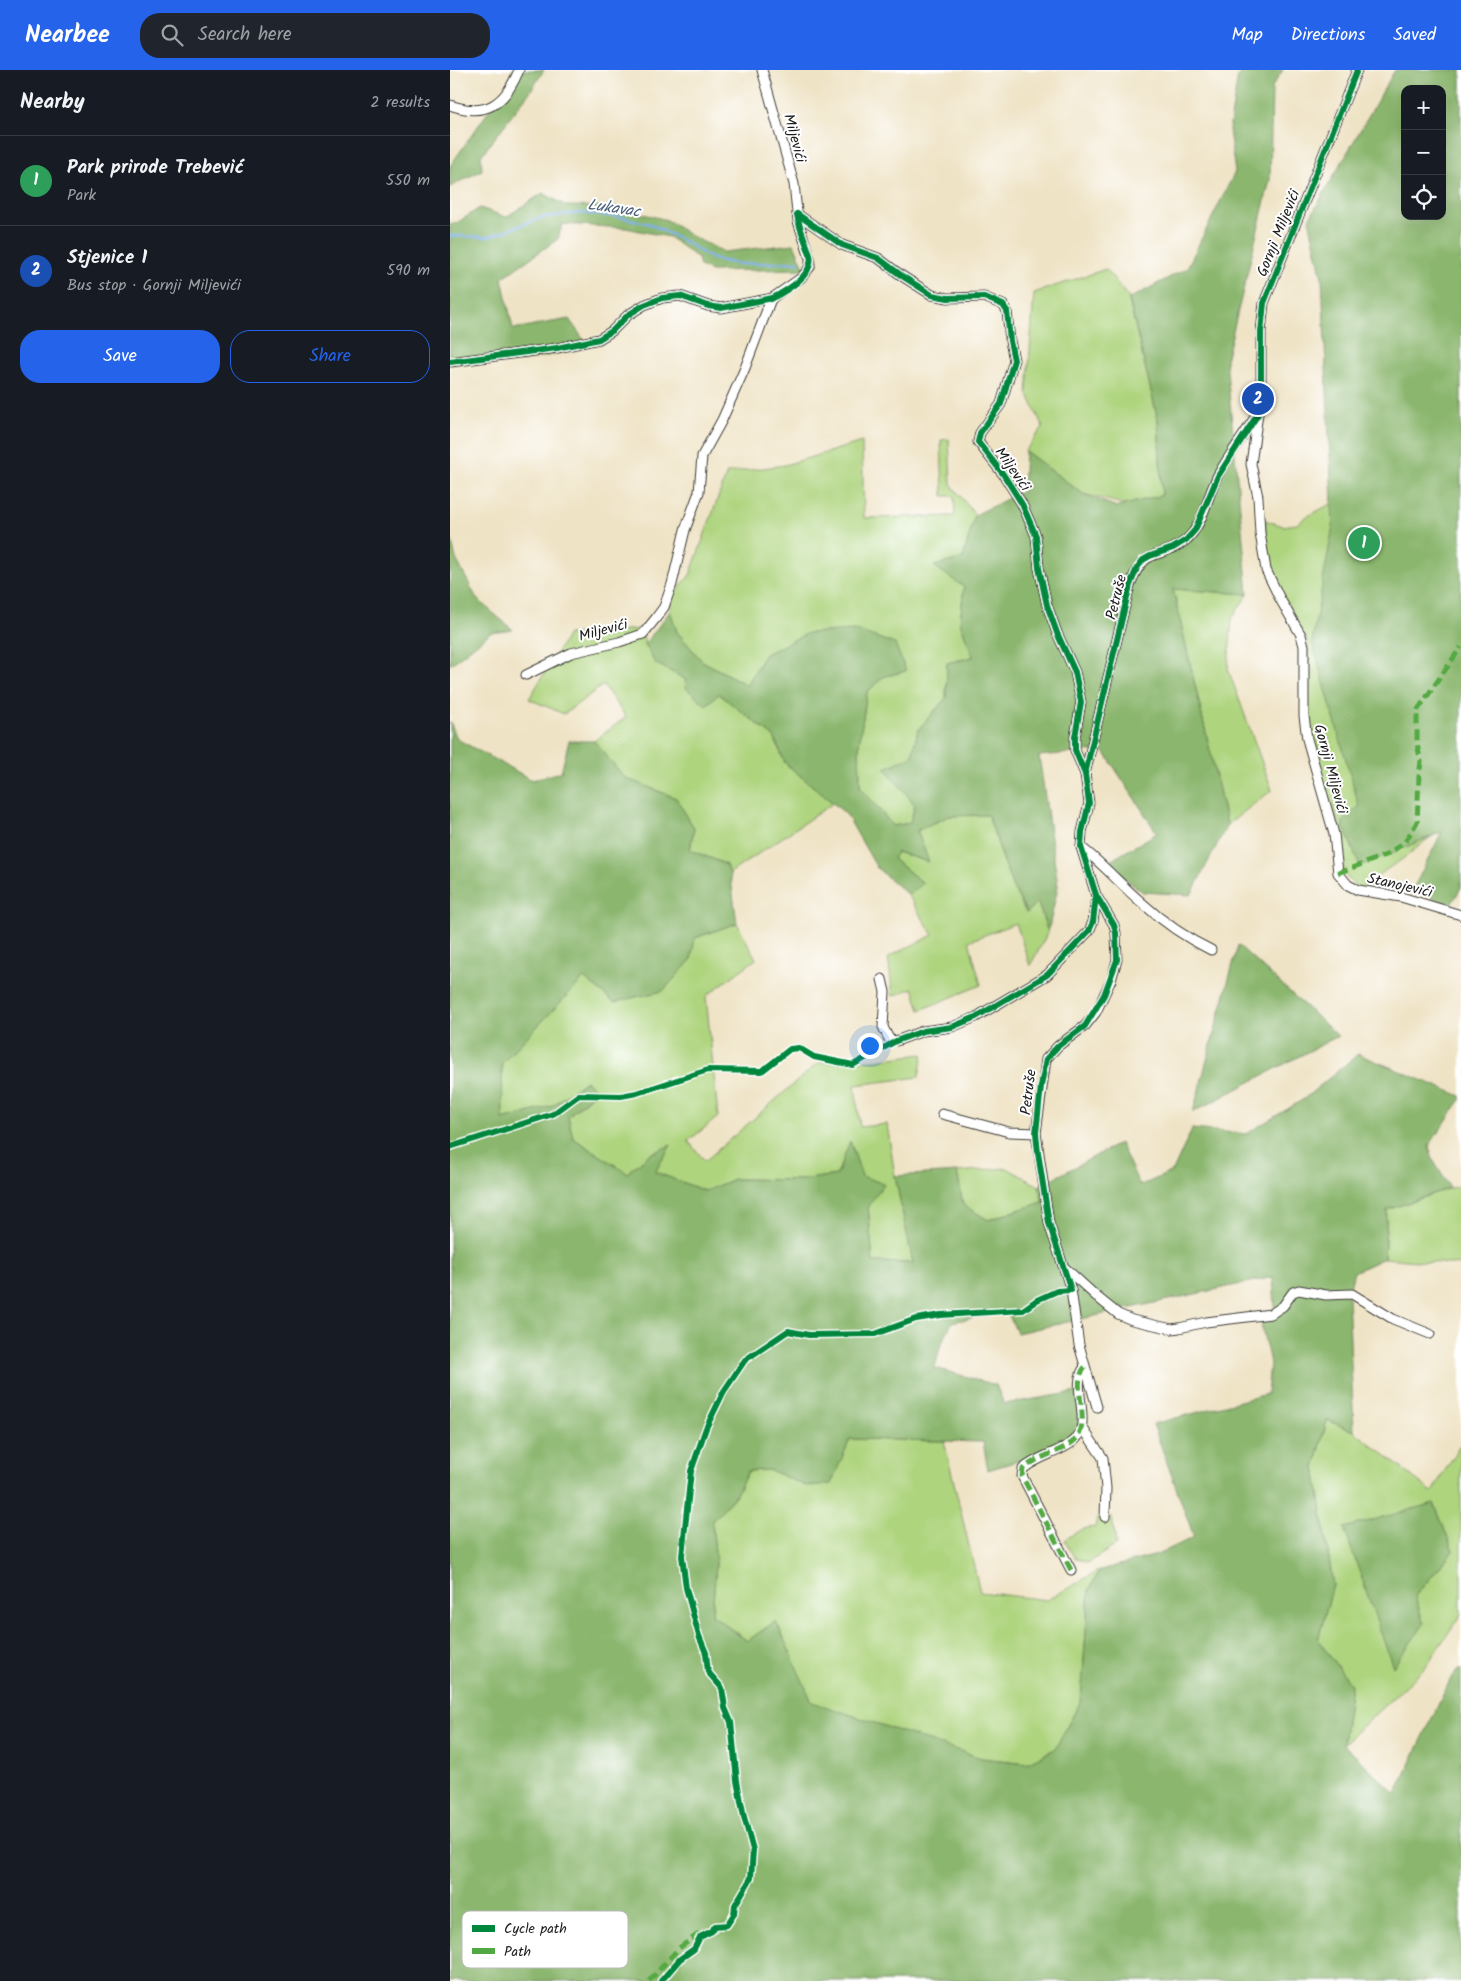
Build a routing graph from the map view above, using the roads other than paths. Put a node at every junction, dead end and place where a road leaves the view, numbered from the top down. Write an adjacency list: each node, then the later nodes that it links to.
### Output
1 (519, 70): 4 (street)
2 (762, 70): 5 (street, Miljevići)
3 (1357, 70): 8 (street, Gornji Miljevići)
4 (450, 105)
5 (797, 214): 6 (street, Miljevići); 11 (street, Miljevići)
6 (773, 298): 7 (street); 9 (street, Miljevići)
7 (450, 362)
8 (1258, 414): 10 (street, Petruše); 14 (street, Gornji Miljevići)
9 (526, 675)
10 (1092, 747): 11 (street); 12 (street)
11 (1075, 750): 12 (street, Miljevići)
12 (1085, 774): 13 (street, Petruše)
13 (1081, 847): 15 (street, Petruše); 17 (street)
14 (1338, 873): 16 (street, Stanojevići)
15 (1096, 894): 18 (street, Petruše); 20 (street, Petruše)
16 (1461, 915)
17 (1211, 950)
18 (882, 979)
19 (942, 1114): 20 (street)
20 (1036, 1132): 21 (street, Petruše)
21 (1063, 1266): 22 (street); 23 (street, Petruše)
22 (1430, 1334)
23 (1085, 1367): 24 (street, Petruše); 25 (street)
24 (1097, 1407)
25 (1082, 1427): 26 (street); 27 (street)
26 (1105, 1517)
27 (1071, 1570)

